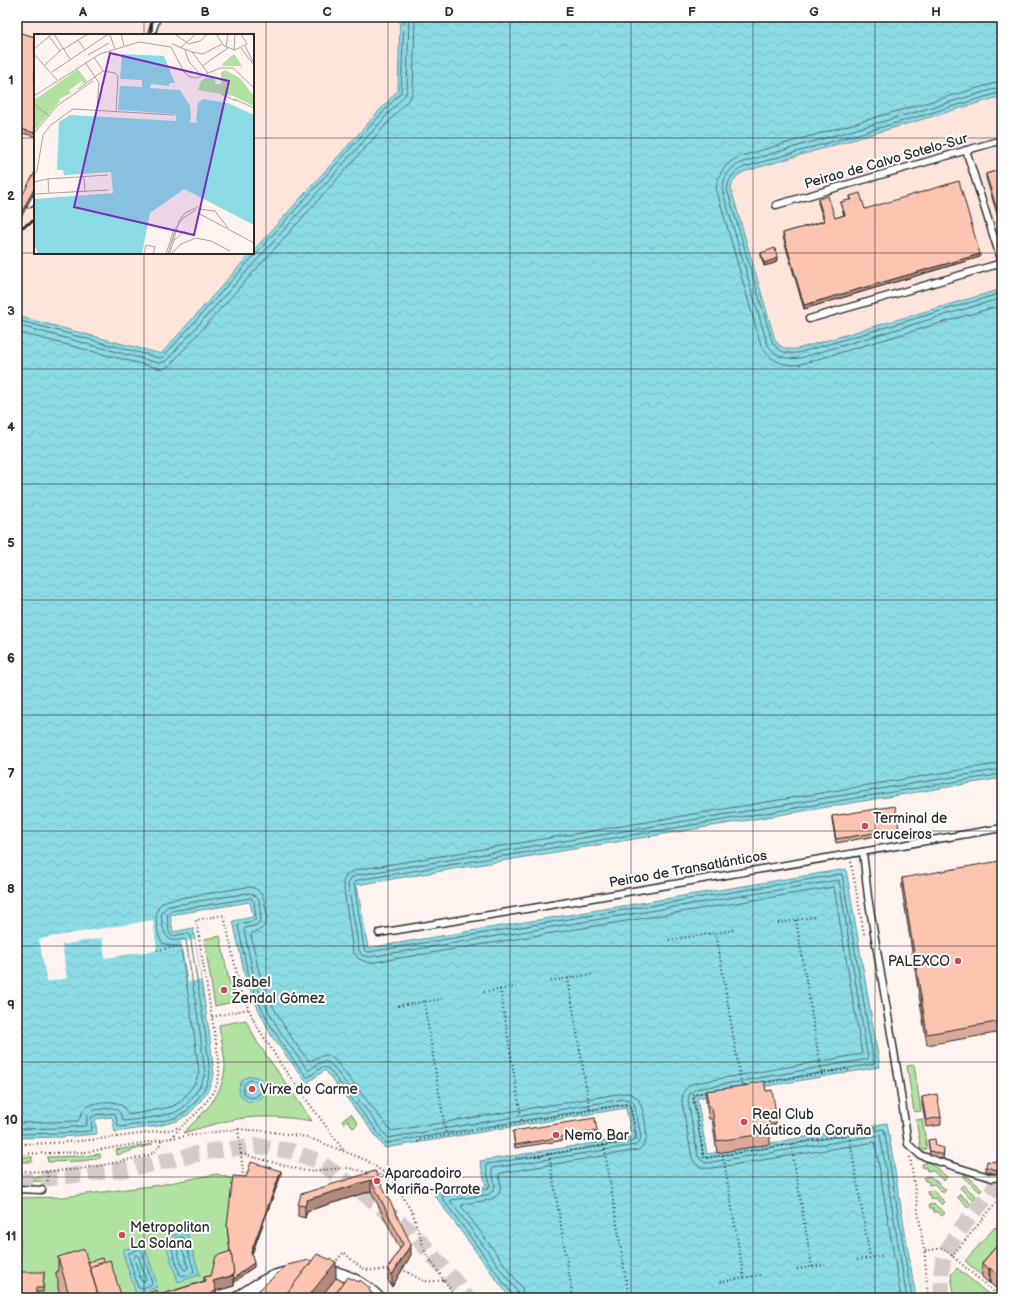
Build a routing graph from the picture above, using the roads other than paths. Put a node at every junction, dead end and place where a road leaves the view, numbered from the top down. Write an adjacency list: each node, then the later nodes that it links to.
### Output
1 (157, 17): 2 (lane)
2 (151, 34)
3 (1002, 140): 4 (lane, Peirao de Calvo Sotelo-Sur)
4 (966, 150): 7 (lane, Peirao de Calvo Sotelo-Sur); 8 (lane)
5 (34, 200): 6 (lane)
6 (28, 204)
7 (776, 205)
8 (1002, 263): 9 (lane)
9 (810, 319)
10 (1002, 828): 11 (lane, Peirao de Transatlánticos)
11 (862, 852): 12 (lane, Peirao de Transatlánticos); 13 (lane)
12 (379, 933)
13 (1002, 1177)
14 (17, 1189): 15 (lane)
15 (42, 1190)
16 (238, 1298): 17 (street)
17 (378, 1298)

